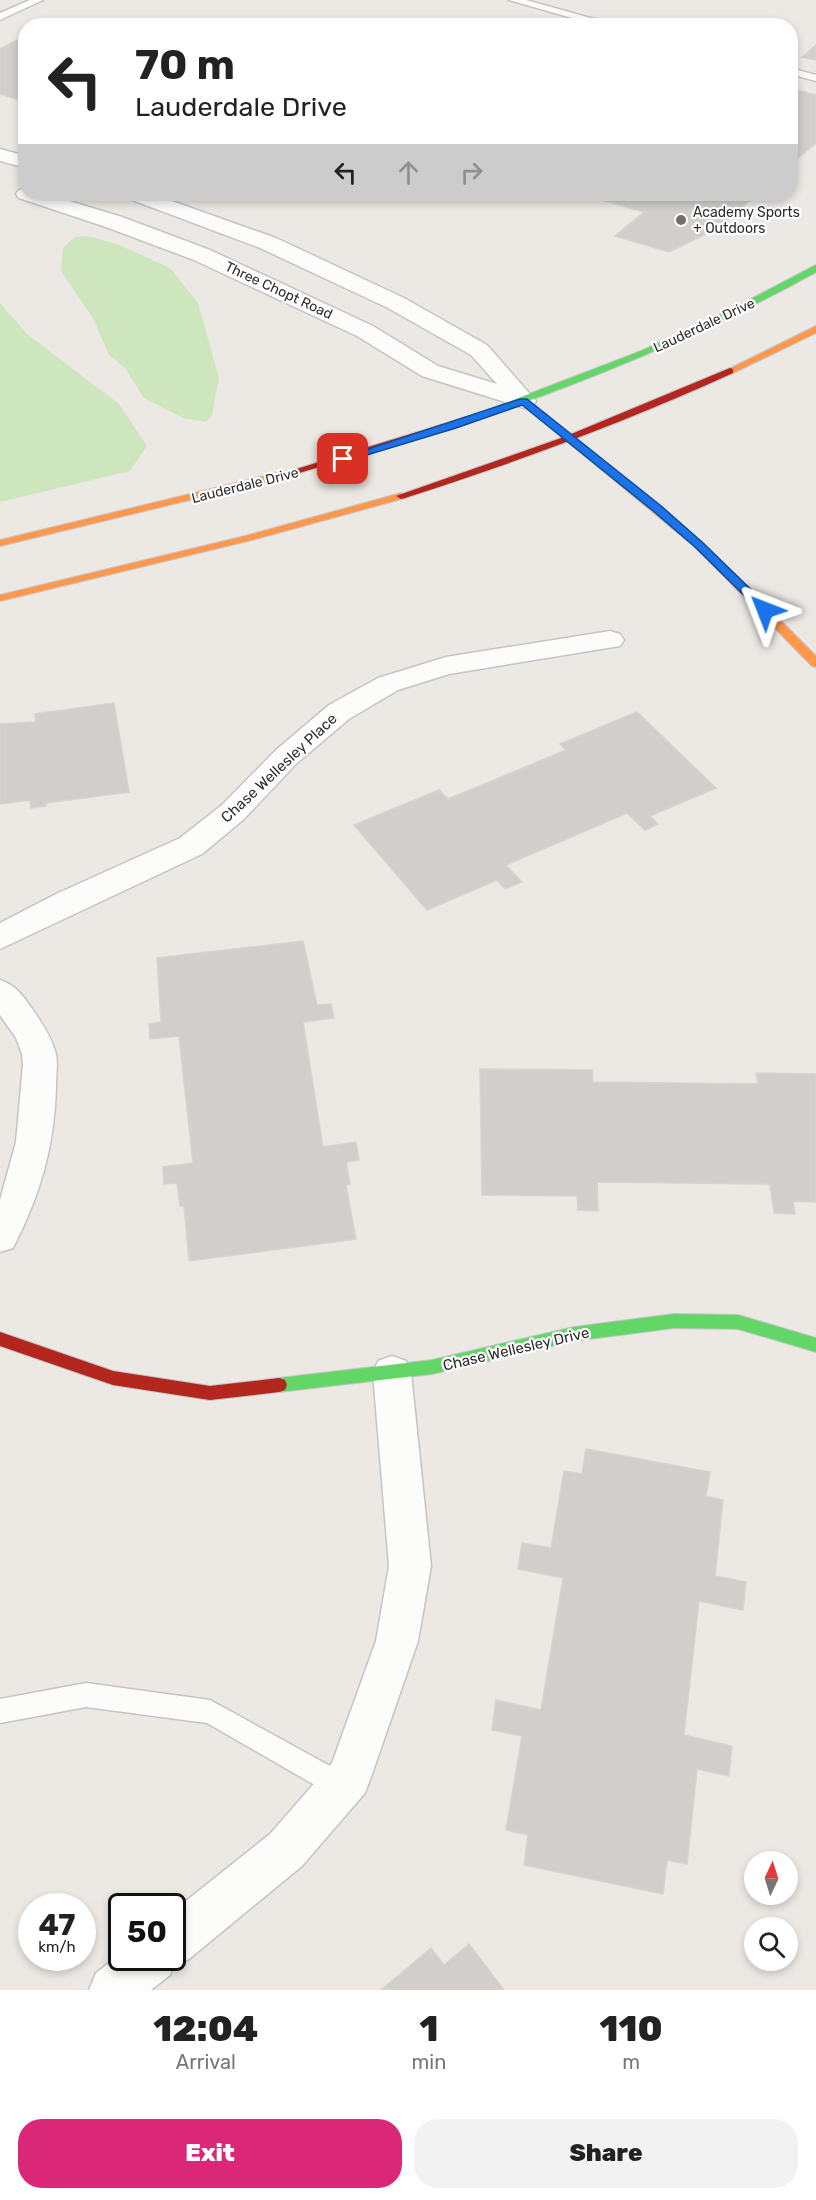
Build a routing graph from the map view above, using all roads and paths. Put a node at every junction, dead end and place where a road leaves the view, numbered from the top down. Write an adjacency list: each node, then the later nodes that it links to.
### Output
1 (38, 0): 3 (lane)
2 (514, 0): 4 (lane)
3 (5, 15): 5 (lane)
4 (583, 18)
5 (0, 25)
6 (798, 73): 7 (lane)
7 (816, 78)
8 (0, 155): 9 (street)
9 (18, 160)
10 (48, 201): 14 (street, Three Chopt Road)
11 (153, 201): 14 (street, Three Chopt Road)
12 (816, 268): 14 (main road, Lauderdale Drive)
13 (816, 329): 15 (main road)
14 (524, 401): 15 (main road, Three Chopt Road); 16 (main road, Lauderdale Drive)
15 (568, 438): 17 (main road); 19 (main road, Three Chopt Road)
16 (0, 543)
17 (0, 598)
18 (610, 640): 20 (street, Chase Wellesley Place)
19 (816, 663)
20 (0, 937)
21 (0, 992): 22 (street)
22 (0, 1237)
23 (0, 1339): 25 (main road, Chase Wellesley Drive)
24 (816, 1345): 25 (main road, Chase Wellesley Drive)
25 (392, 1373): 27 (street)
26 (0, 1711): 27 (lane)
27 (341, 1786): 28 (street)
28 (186, 1931)
29 (137, 1971): 30 (street)
30 (113, 1990)

